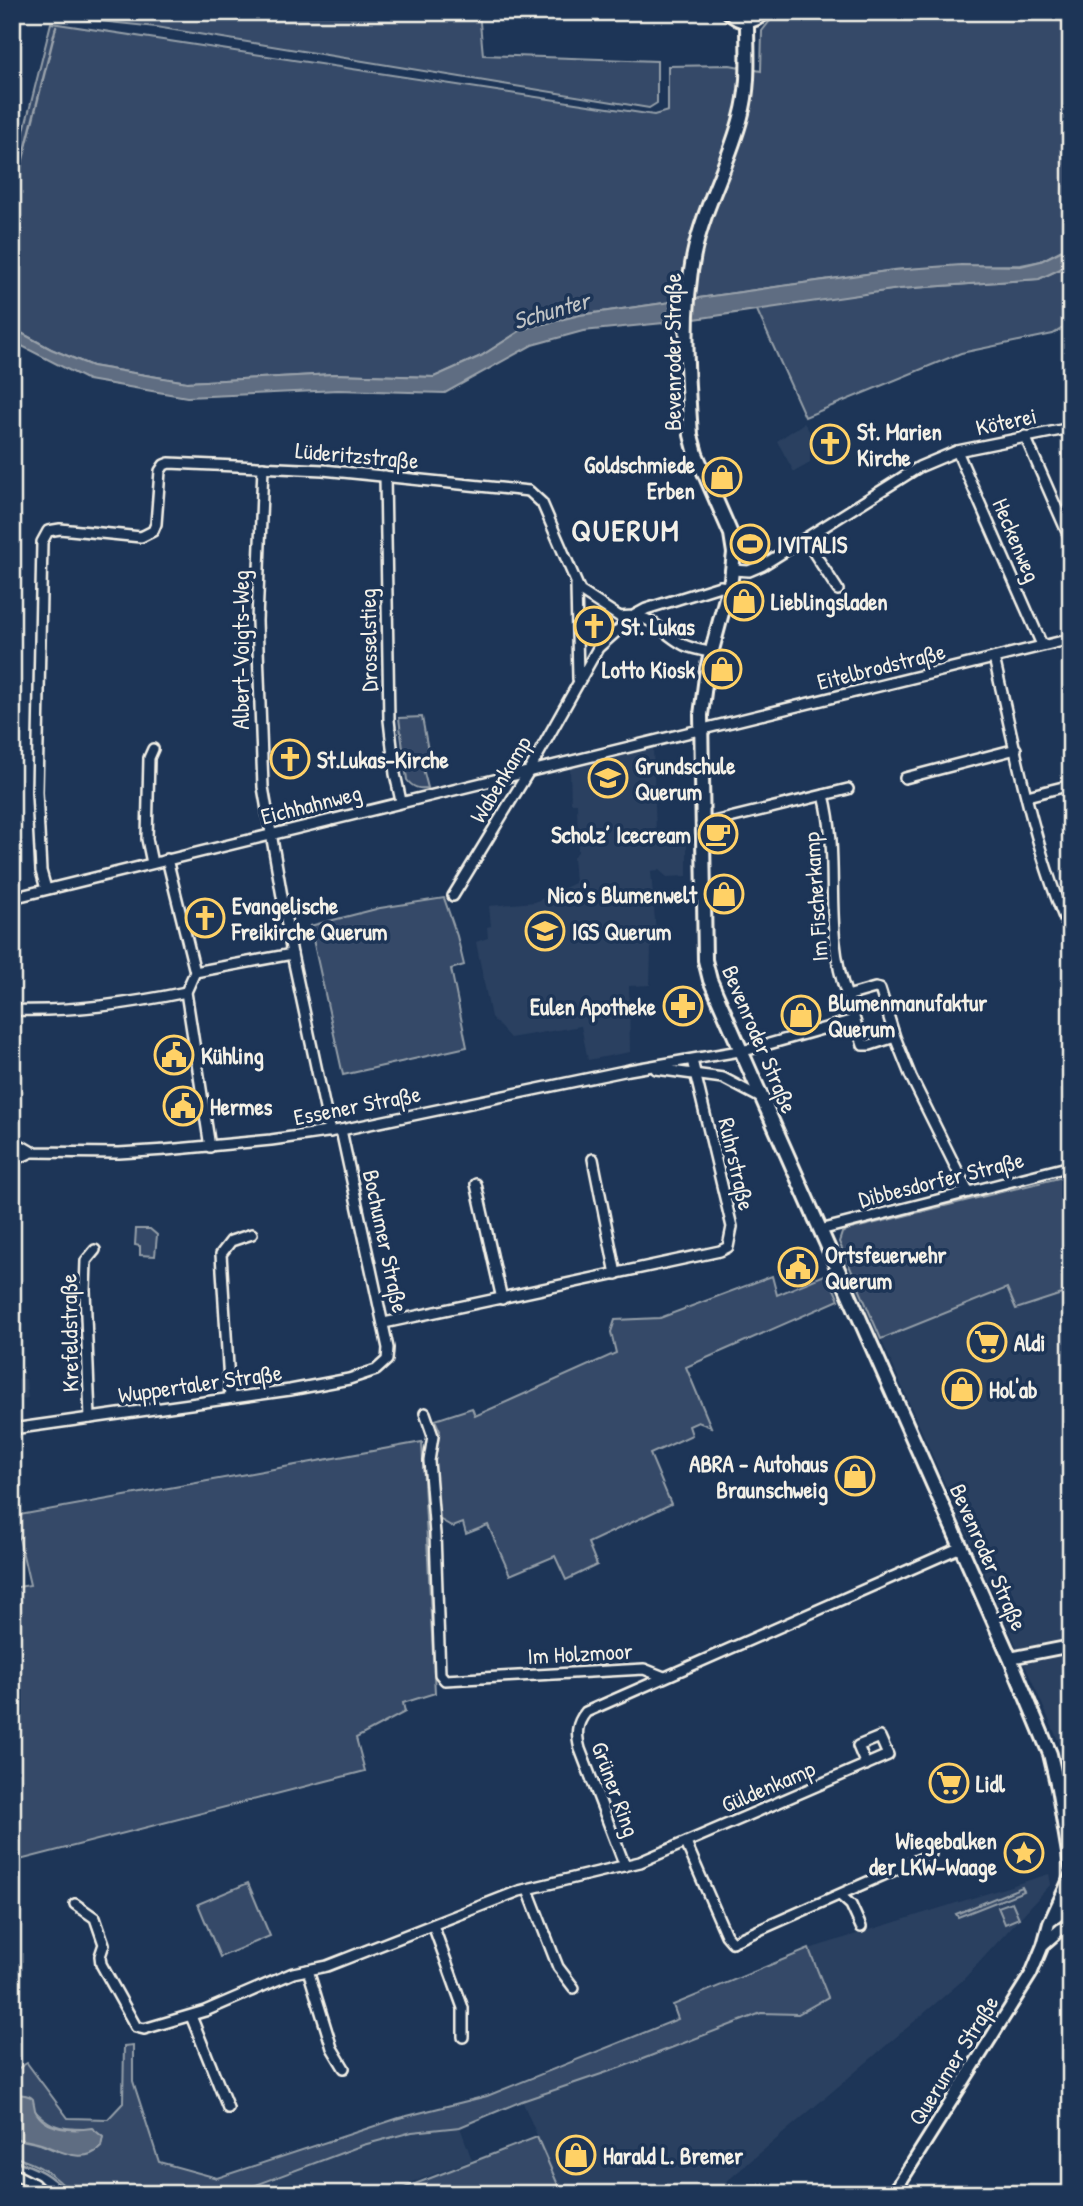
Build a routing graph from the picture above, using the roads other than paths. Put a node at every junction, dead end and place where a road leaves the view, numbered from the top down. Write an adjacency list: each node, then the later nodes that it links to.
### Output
1 (729, 12): 3 (main road)
2 (765, 12): 3 (main road)
3 (747, 22): 11 (main road, Bevenroder Straße)
4 (1071, 428): 5 (street, Köterei)
5 (1025, 436): 6 (street, Köterei); 10 (street)
6 (957, 451): 9 (street, Köterei); 17 (street, Heckenweg)
7 (263, 467): 8 (street, Lüderitzstraße); 32 (street, Albert-Voigts-Weg); 35 (street, Lüderitzstraße)
8 (385, 476): 12 (street, Lüderitzstraße); 30 (street, Drosselstieg)
9 (805, 539): 11 (street, Köterei); 14 (street)
10 (1071, 541)
11 (733, 570): 13 (main road, Bevenroder Straße)
12 (576, 585): 15 (street); 20 (street)
13 (729, 587): 15 (street); 18 (main road, Bevenroder Straße)
14 (838, 590)
15 (635, 615): 18 (street); 20 (street, Wabenkamp)
16 (1071, 639): 17 (street, Eitelbrodstraße)
17 (1042, 645): 19 (street, Eitelbrodstraße)
18 (712, 653): 21 (main road, Bevenroder Straße)
19 (993, 658): 21 (street, Eitelbrodstraße); 23 (street)
20 (578, 681): 24 (street, Wabenkamp)
21 (700, 729): 24 (street, Eichhahnweg); 31 (main road, Bevenroder Straße)
22 (153, 749): 34 (street)
23 (1016, 749): 25 (street); 29 (street)
24 (529, 771): 30 (street, Eichhahnweg); 36 (street, Wabenkamp)
25 (905, 778)
26 (1071, 785): 29 (street)
27 (848, 789): 28 (street)
28 (824, 795): 31 (street); 42 (street, Im Fischerkamp)
29 (1027, 796): 38 (street)
30 (401, 801): 32 (street, Eichhahnweg)
31 (701, 825): 46 (main road, Bevenroder Straße)
32 (270, 833): 33 (street, Eichhahnweg); 39 (street)
33 (167, 859): 34 (street, Eichhahnweg); 40 (street)
34 (152, 863): 35 (street, Eichhahnweg)
35 (46, 889): 37 (street, Eichhahnweg)
36 (453, 896)
37 (12, 898)
38 (1071, 932)
39 (292, 954): 40 (street); 52 (street)
40 (195, 972): 41 (street)
41 (186, 992): 43 (street); 54 (street)
42 (847, 996): 44 (street, Im Fischerkamp); 45 (street)
43 (12, 1010)
44 (853, 1020): 45 (street, Im Fischerkamp); 46 (street)
45 (895, 1037): 60 (street)
46 (741, 1051): 47 (street, Essener Straße); 50 (main road, Bevenroder Straße)
47 (692, 1060): 48 (street, Essener Straße); 49 (street, Ruhrstraße)
48 (643, 1068): 49 (street, Essener Straße); 51 (street, Essener Straße)
49 (696, 1074): 50 (street, Essener Straße); 64 (street, Ruhrstraße)
50 (761, 1098): 61 (main road, Bevenroder Straße)
51 (341, 1130): 52 (street, Essener Straße); 66 (street, Bochumer Straße)
52 (330, 1132): 54 (street, Essener Straße)
53 (12, 1144): 55 (street, Essener Straße)
54 (210, 1147): 55 (street, Essener Straße)
55 (32, 1152): 56 (street, Essener Straße)
56 (12, 1158)
57 (593, 1159): 64 (street)
58 (1071, 1166): 60 (street, Dibbesdorfer Straße)
59 (476, 1184): 65 (street)
60 (968, 1192): 61 (street, Dibbesdorfer Straße)
61 (820, 1230): 72 (main road, Bevenroder Straße)
62 (252, 1234): 68 (street)
63 (95, 1250): 70 (street, Krefeldstraße)
64 (616, 1274): 65 (street, Ruhrstraße)
65 (502, 1299): 66 (street, Ruhrstraße)
66 (384, 1323): 67 (street, Bochumer Straße)
67 (387, 1360): 68 (street, Wuppertaler Straße)
68 (230, 1398): 70 (street, Wuppertaler Straße)
69 (425, 1413): 75 (street, Im Holzmoor)
70 (90, 1418): 71 (street, Wuppertaler Straße)
71 (12, 1429)
72 (961, 1547): 74 (main road, Bevenroder Straße); 75 (street, Im Holzmoor)
73 (1071, 1646): 74 (street)
74 (1010, 1658): 79 (main road, Bevenroder Straße)
75 (664, 1677): 80 (street, Grüner Ring)
76 (866, 1765): 77 (street, Güldenkamp)
77 (686, 1843): 80 (street, Güldenkamp); 83 (street)
78 (931, 1854): 83 (street)
79 (1071, 1865)
80 (625, 1866): 82 (street, Grüner Ring)
81 (1071, 1875): 86 (street, Querumer Straße)
82 (528, 1889): 87 (street, Grüner Ring); 92 (street)
83 (841, 1896): 89 (street)
84 (75, 1904): 93 (street, Grüner Ring)
85 (1071, 1912): 86 (street)
86 (1049, 1923): 90 (street, Querumer Straße)
87 (433, 1925): 91 (street, Grüner Ring); 94 (street)
88 (1071, 1926): 90 (street)
89 (861, 1927)
90 (1043, 1945): 99 (street, Querumer Straße)
91 (308, 1969): 93 (street, Grüner Ring); 95 (street)
92 (573, 1988)
93 (191, 2016): 96 (street)
94 (463, 2037)
95 (344, 2068)
96 (228, 2108)
97 (12, 2173): 98 (street)
98 (44, 2194)
99 (893, 2194)

